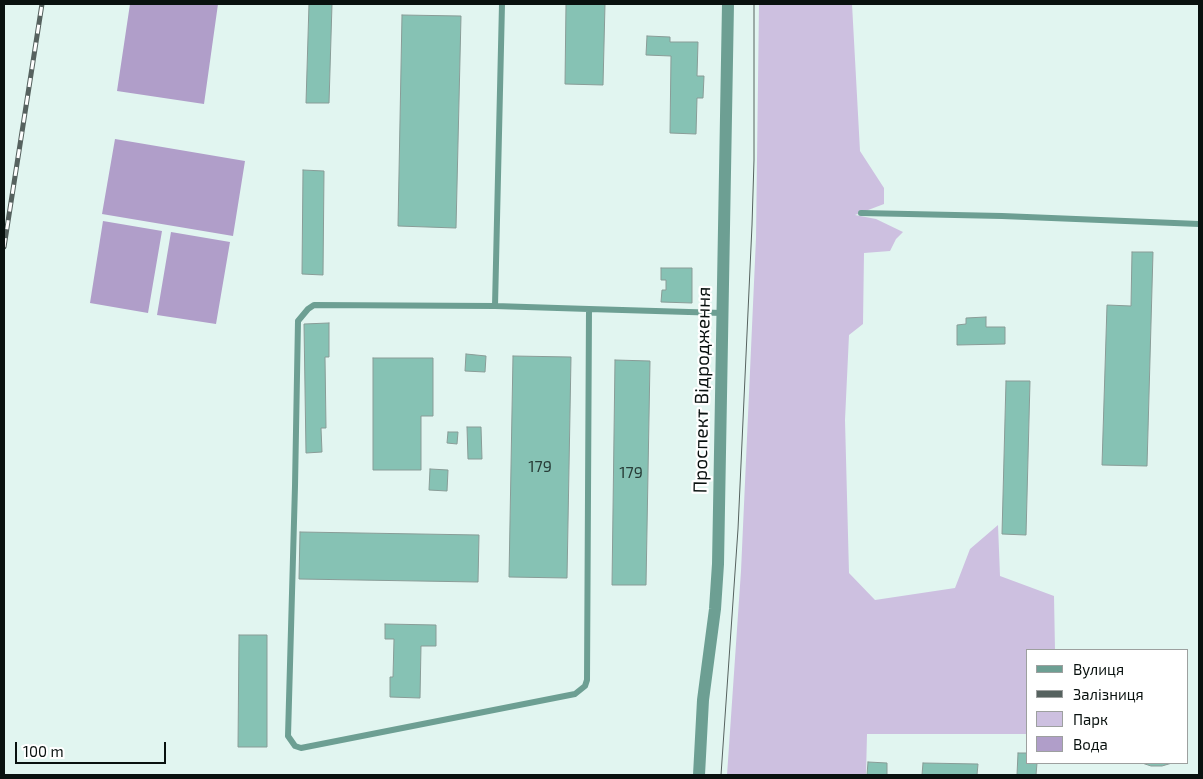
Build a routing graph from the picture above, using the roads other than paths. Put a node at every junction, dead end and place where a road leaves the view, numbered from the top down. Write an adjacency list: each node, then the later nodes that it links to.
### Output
1 (502, 4): 5 (lane)
2 (728, 4): 7 (street, Проспект Відродження)
3 (861, 213): 4 (lane)
4 (1199, 224)
5 (496, 306): 6 (lane); 6 (lane)
6 (589, 309): 7 (lane)
7 (722, 313): 8 (street, Проспект Відродження)
8 (699, 775)

